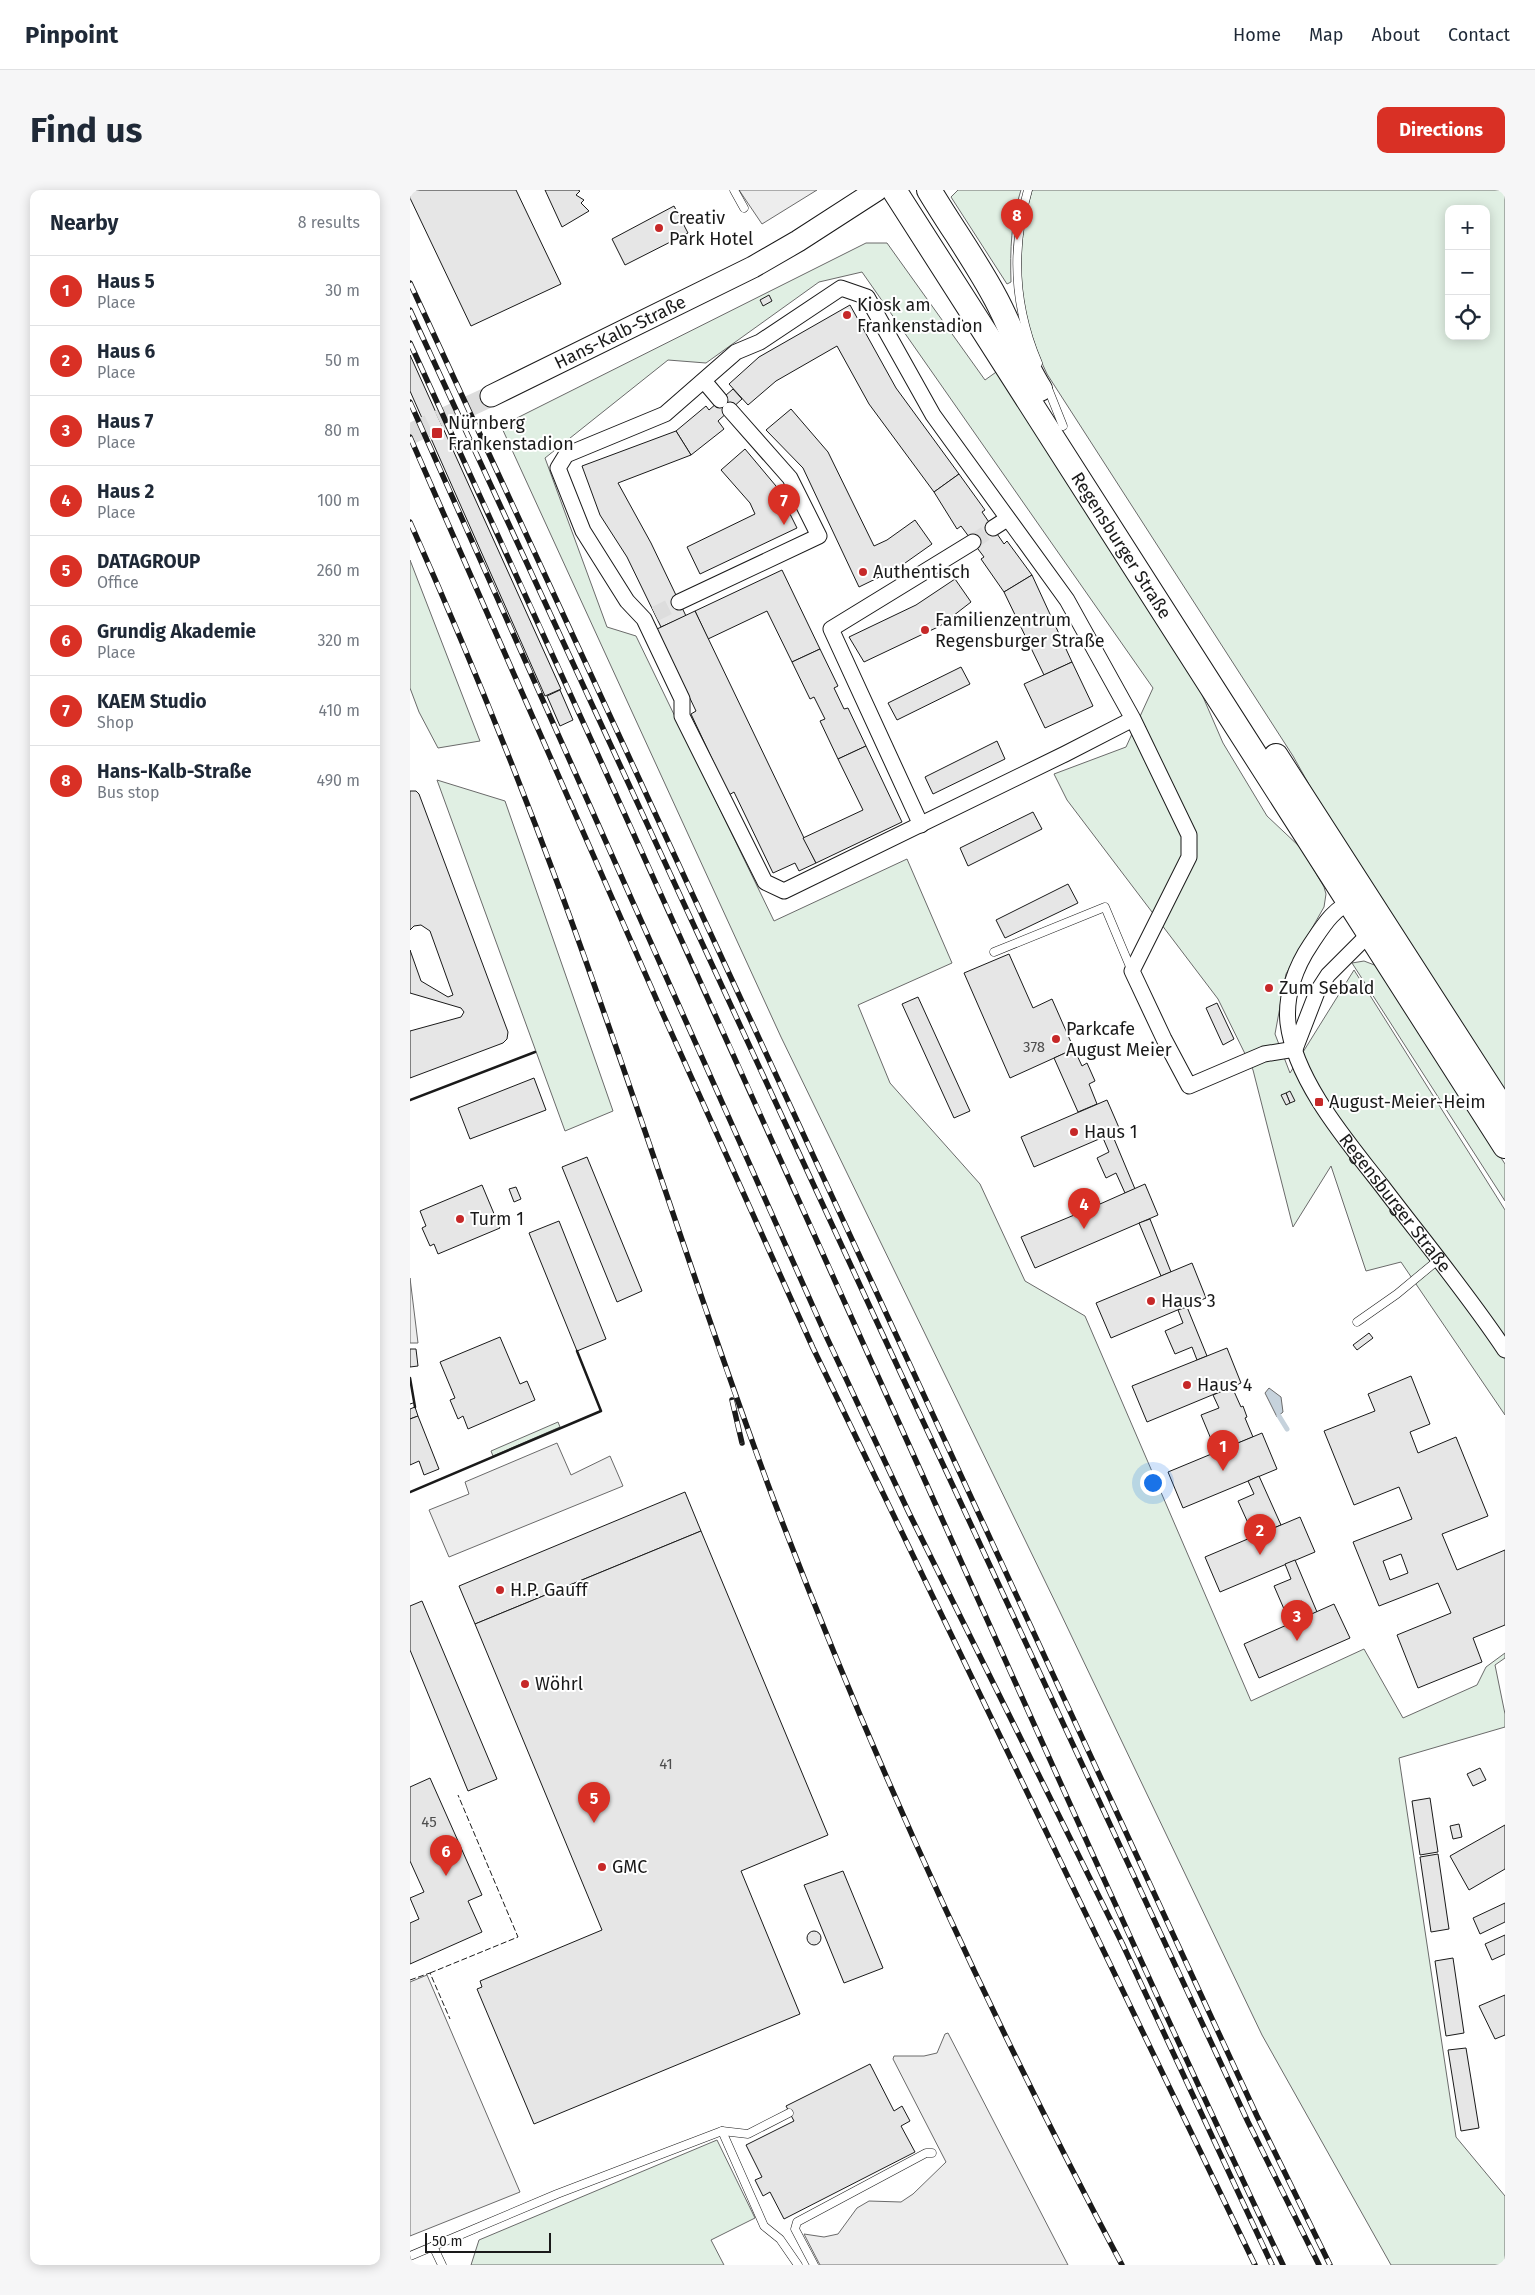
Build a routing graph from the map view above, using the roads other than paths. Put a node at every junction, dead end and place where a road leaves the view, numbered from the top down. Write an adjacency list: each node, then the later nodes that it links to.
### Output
1 (734, 190): 6 (lane)
2 (877, 190): 10 (main road, Hans-Kalb-Straße)
3 (894, 190): 18 (main road, Regensburger Straße)
4 (929, 190): 11 (main road)
5 (1028, 190): 7 (lane)
6 (744, 208)
7 (1040, 368)
8 (1043, 376): 11 (lane)
9 (704, 381): 12 (street); 15 (street); 17 (street)
10 (491, 396)
11 (1063, 426): 18 (main road)
12 (1007, 519): 13 (street); 16 (street)
13 (993, 528)
14 (973, 542): 17 (street)
15 (679, 602)
16 (1132, 719): 17 (street); 21 (street)
17 (921, 824)
18 (1358, 899): 19 (main road, Regensburger Straße); 22 (street, Regensburger Straße)
19 (1376, 928): 22 (street); 23 (main road); 24 (main road, Regensburger Straße)
20 (994, 952): 21 (lane)
21 (1132, 970): 22 (street)
22 (1295, 1050): 25 (street, Regensburger Straße)
23 (1505, 1112)
24 (1505, 1146)
25 (1438, 1260): 26 (lane); 27 (street, Regensburger Straße)
26 (1357, 1322)
27 (1505, 1350)
28 (789, 2113): 29 (lane)
29 (722, 2131): 31 (lane); 34 (lane)
30 (932, 2153): 35 (lane)
31 (433, 2246): 32 (lane); 33 (lane)
32 (410, 2256)
33 (442, 2265)
34 (798, 2265)
35 (814, 2265)

